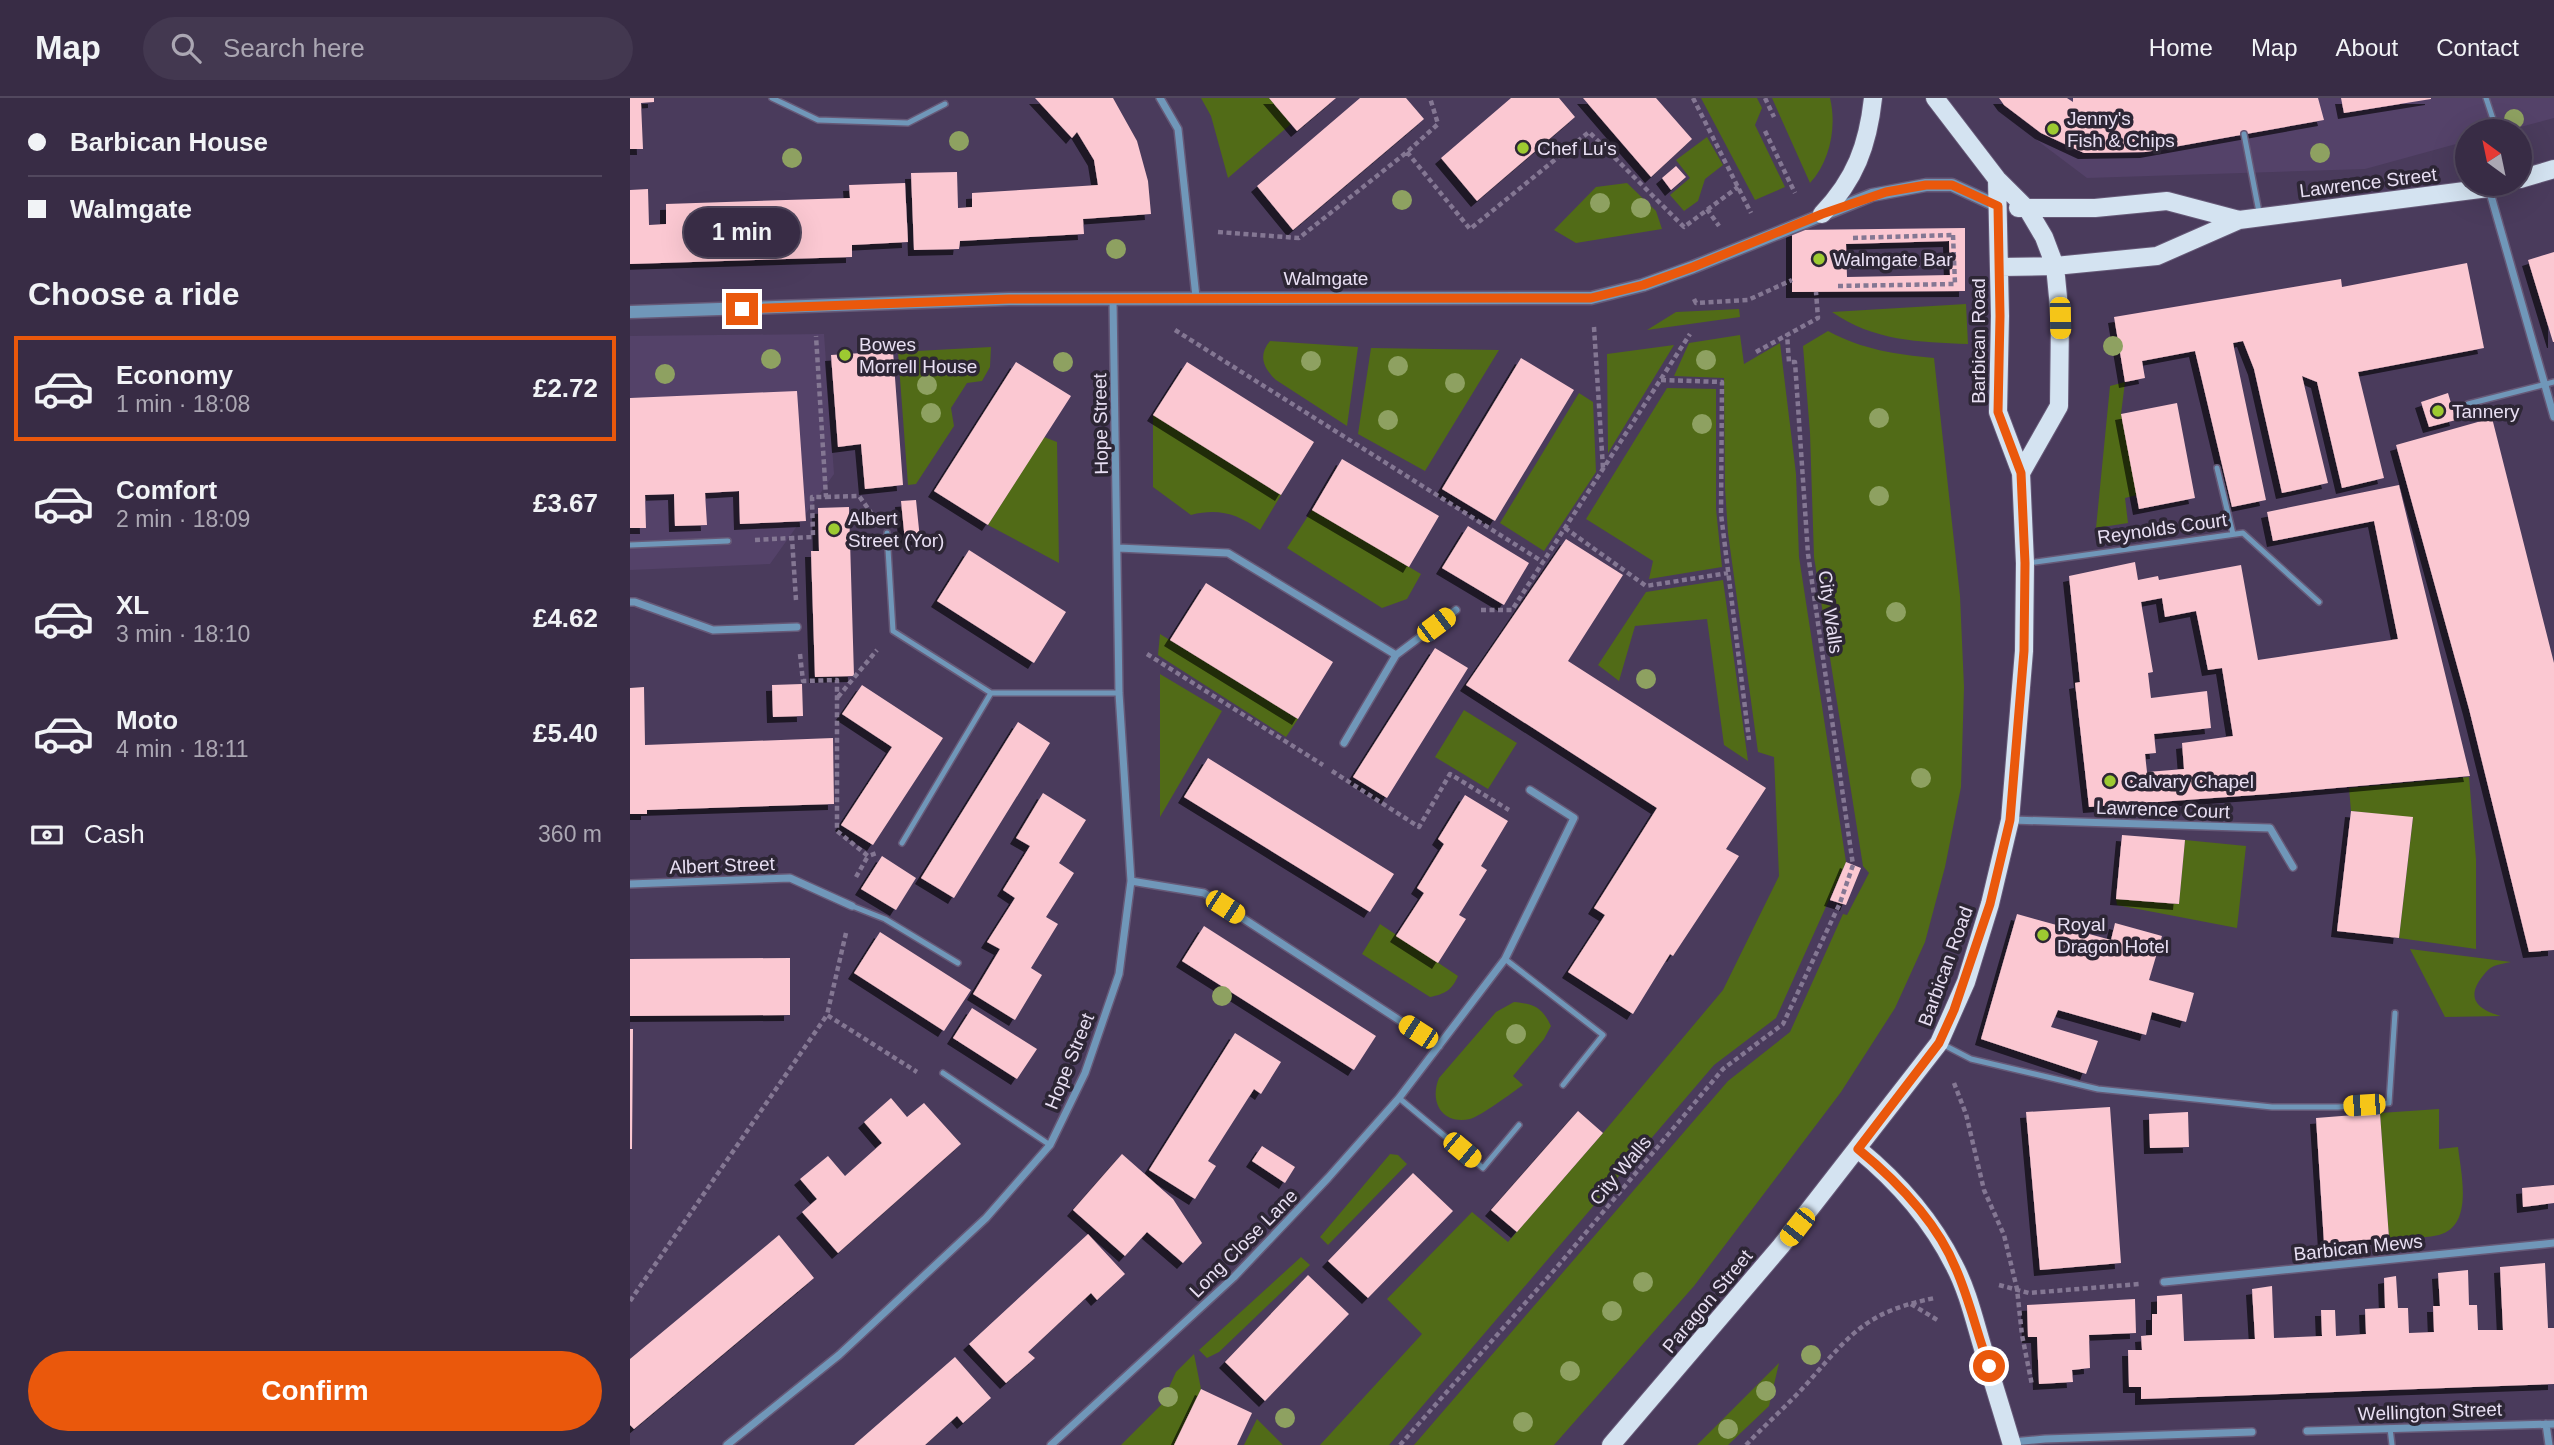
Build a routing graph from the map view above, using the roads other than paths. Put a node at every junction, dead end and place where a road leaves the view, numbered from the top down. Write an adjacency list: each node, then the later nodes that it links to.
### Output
1 (772, 98): 6 (lane)
2 (1160, 98): 21 (street)
3 (1873, 98): 16 (main road)
4 (1935, 98): 11 (main road)
5 (2486, 98): 7 (lane)
6 (945, 104)
7 (2493, 119)
8 (2244, 134): 17 (lane)
9 (2554, 169): 10 (main road)
10 (2532, 175)
11 (1997, 179): 14 (main road, Barbican Road); 15 (main road)
12 (2455, 192): 17 (main road, Lawrence Street)
13 (2498, 196): 25 (street)
14 (1998, 206): 15 (main road, Lawrence Street); 16 (street, Walmgate); 20 (main road, Barbican Road)
15 (2028, 210): 18 (main road, Lawrence Street); 19 (main road)
16 (1822, 214): 21 (street, Walmgate)
17 (2260, 216): 18 (main road, Lawrence Street)
18 (2239, 220): 19 (main road, Lawrence Street)
19 (2055, 266): 20 (main road, Lawrence Street); 29 (main road)
20 (2000, 267): 29 (main road, Barbican Road)
21 (1196, 297): 22 (street, Walmgate)
22 (1113, 300): 23 (street, Walmgate); 34 (street, Hope Street)
23 (630, 312)
24 (2554, 382): 25 (lane)
25 (2545, 384): 26 (lane); 27 (street)
26 (2468, 404)
27 (2554, 417)
28 (2217, 468): 31 (lane)
29 (2021, 473): 35 (main road, Barbican Road)
30 (887, 533): 41 (lane)
31 (2233, 534): 35 (lane, Reynolds Court); 37 (lane, Reynolds Court)
32 (728, 541): 33 (lane)
33 (630, 545)
34 (1118, 548): 40 (street); 42 (street, Hope Street)
35 (2025, 563): 45 (main road, Barbican Road)
36 (630, 602): 39 (street)
37 (2319, 603)
38 (1456, 610): 40 (street)
39 (797, 627)
40 (1396, 655): 43 (street)
41 (991, 693): 42 (lane); 46 (lane)
42 (1119, 694): 48 (street, Hope Street)
43 (1344, 743)
44 (1530, 790): 51 (street, Long Close Lane)
45 (2010, 820): 47 (street, Lawrence Court); 54 (main road, Barbican Road)
46 (902, 844)
47 (2293, 867)
48 (1131, 881): 55 (street); 60 (street, Hope Street)
49 (630, 884): 50 (street, Albert Street)
50 (852, 906): 52 (lane)
51 (1505, 958): 55 (street, Long Close Lane); 57 (lane)
52 (958, 964)
53 (2395, 1013): 54 (lane)
54 (1939, 1043): 61 (main road, Barbican Road)
55 (1439, 1046): 58 (street, Long Close Lane)
56 (943, 1073): 60 (lane)
57 (1563, 1085)
58 (1399, 1098): 59 (lane); 70 (street, Long Close Lane)
59 (1520, 1125)
60 (1050, 1144): 69 (street, Hope Street)
61 (1858, 1149): 68 (main road); 71 (main road, Paragon Street)
62 (2554, 1243): 63 (street, Barbican Mews)
63 (2164, 1282)
64 (2550, 1424): 65 (street, Wellington Street); 73 (street)
65 (2390, 1428): 66 (street, Wellington Street); 72 (lane)
66 (2307, 1431)
67 (2252, 1432): 68 (street)
68 (2012, 1444)
69 (727, 1445)
70 (1051, 1445)
71 (1611, 1445)
72 (2392, 1445)
73 (2549, 1445)

